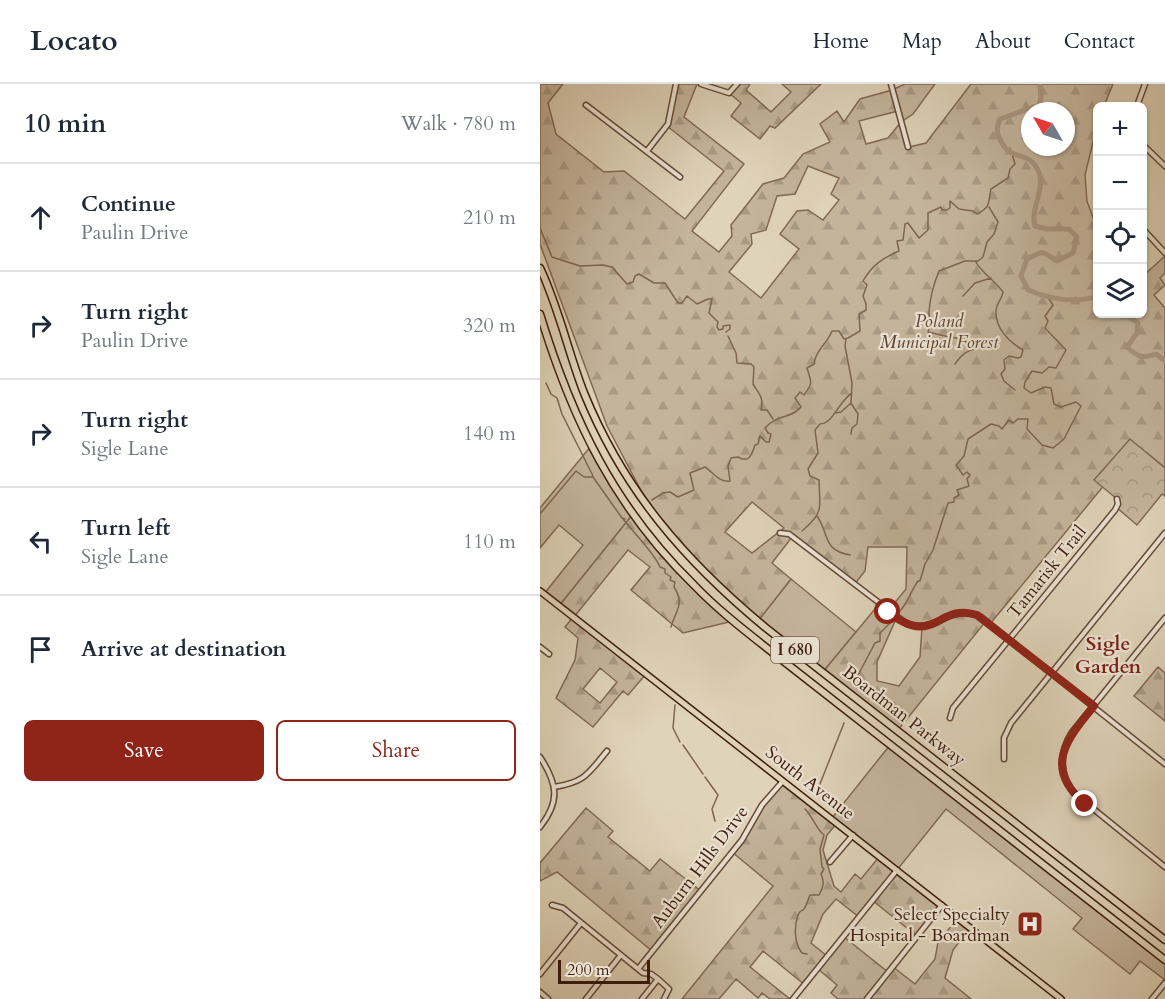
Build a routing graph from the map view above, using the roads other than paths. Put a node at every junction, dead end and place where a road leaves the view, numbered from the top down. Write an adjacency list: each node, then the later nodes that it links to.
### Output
1 (676, 84): 10 (street)
2 (700, 84): 3 (street)
3 (737, 84)
4 (891, 84): 8 (street)
5 (1145, 84): 6 (street)
6 (1138, 102)
7 (586, 105): 10 (street)
8 (908, 147)
9 (1147, 148): 11 (street)
10 (647, 151): 12 (street)
11 (1165, 166)
12 (680, 177)
13 (1147, 233): 14 (street)
14 (1165, 253)
15 (540, 268): 44 (highway, Boardman Parkway / I 680)
16 (540, 314): 18 (highway, Boardman Parkway / I 680)
17 (540, 326): 18 (highway)
18 (555, 364): 46 (highway, Boardman Parkway / I 680)
19 (1117, 499): 24 (street, Tamarisk Trail)
20 (780, 533): 24 (street)
21 (1165, 533): 27 (street)
22 (540, 591): 34 (main road, South Avenue)
23 (1165, 618): 28 (street)
24 (1010, 639): 27 (street); 29 (street, Tamarisk Trail)
25 (540, 647): 26 (street)
26 (549, 654)
27 (1052, 673): 28 (street); 32 (street)
28 (1094, 706): 33 (street); 39 (street)
29 (950, 718)
30 (607, 750): 35 (street)
31 (540, 757): 35 (street)
32 (1004, 759)
33 (1165, 764)
34 (783, 781): 37 (main road, South Avenue); 47 (street, Auburn Hills Drive)
35 (554, 787): 36 (street)
36 (540, 827)
37 (852, 836): 38 (street); 40 (main road, South Avenue)
38 (830, 862)
39 (1165, 867)
40 (897, 870): 42 (main road, South Avenue); 56 (street)
41 (552, 905): 43 (street)
42 (942, 906): 57 (street); 58 (main road, South Avenue)
43 (581, 923): 45 (street); 48 (street)
44 (1165, 940)
45 (621, 955): 47 (street); 53 (street)
46 (1165, 960)
47 (638, 969): 49 (street)
48 (540, 974)
49 (658, 979): 54 (street); 55 (street)
50 (1165, 983): 59 (street)
51 (540, 992): 52 (street)
52 (548, 999)
53 (585, 999)
54 (642, 999)
55 (664, 999)
56 (793, 999)
57 (867, 999)
58 (1062, 999)
59 (1152, 999)

